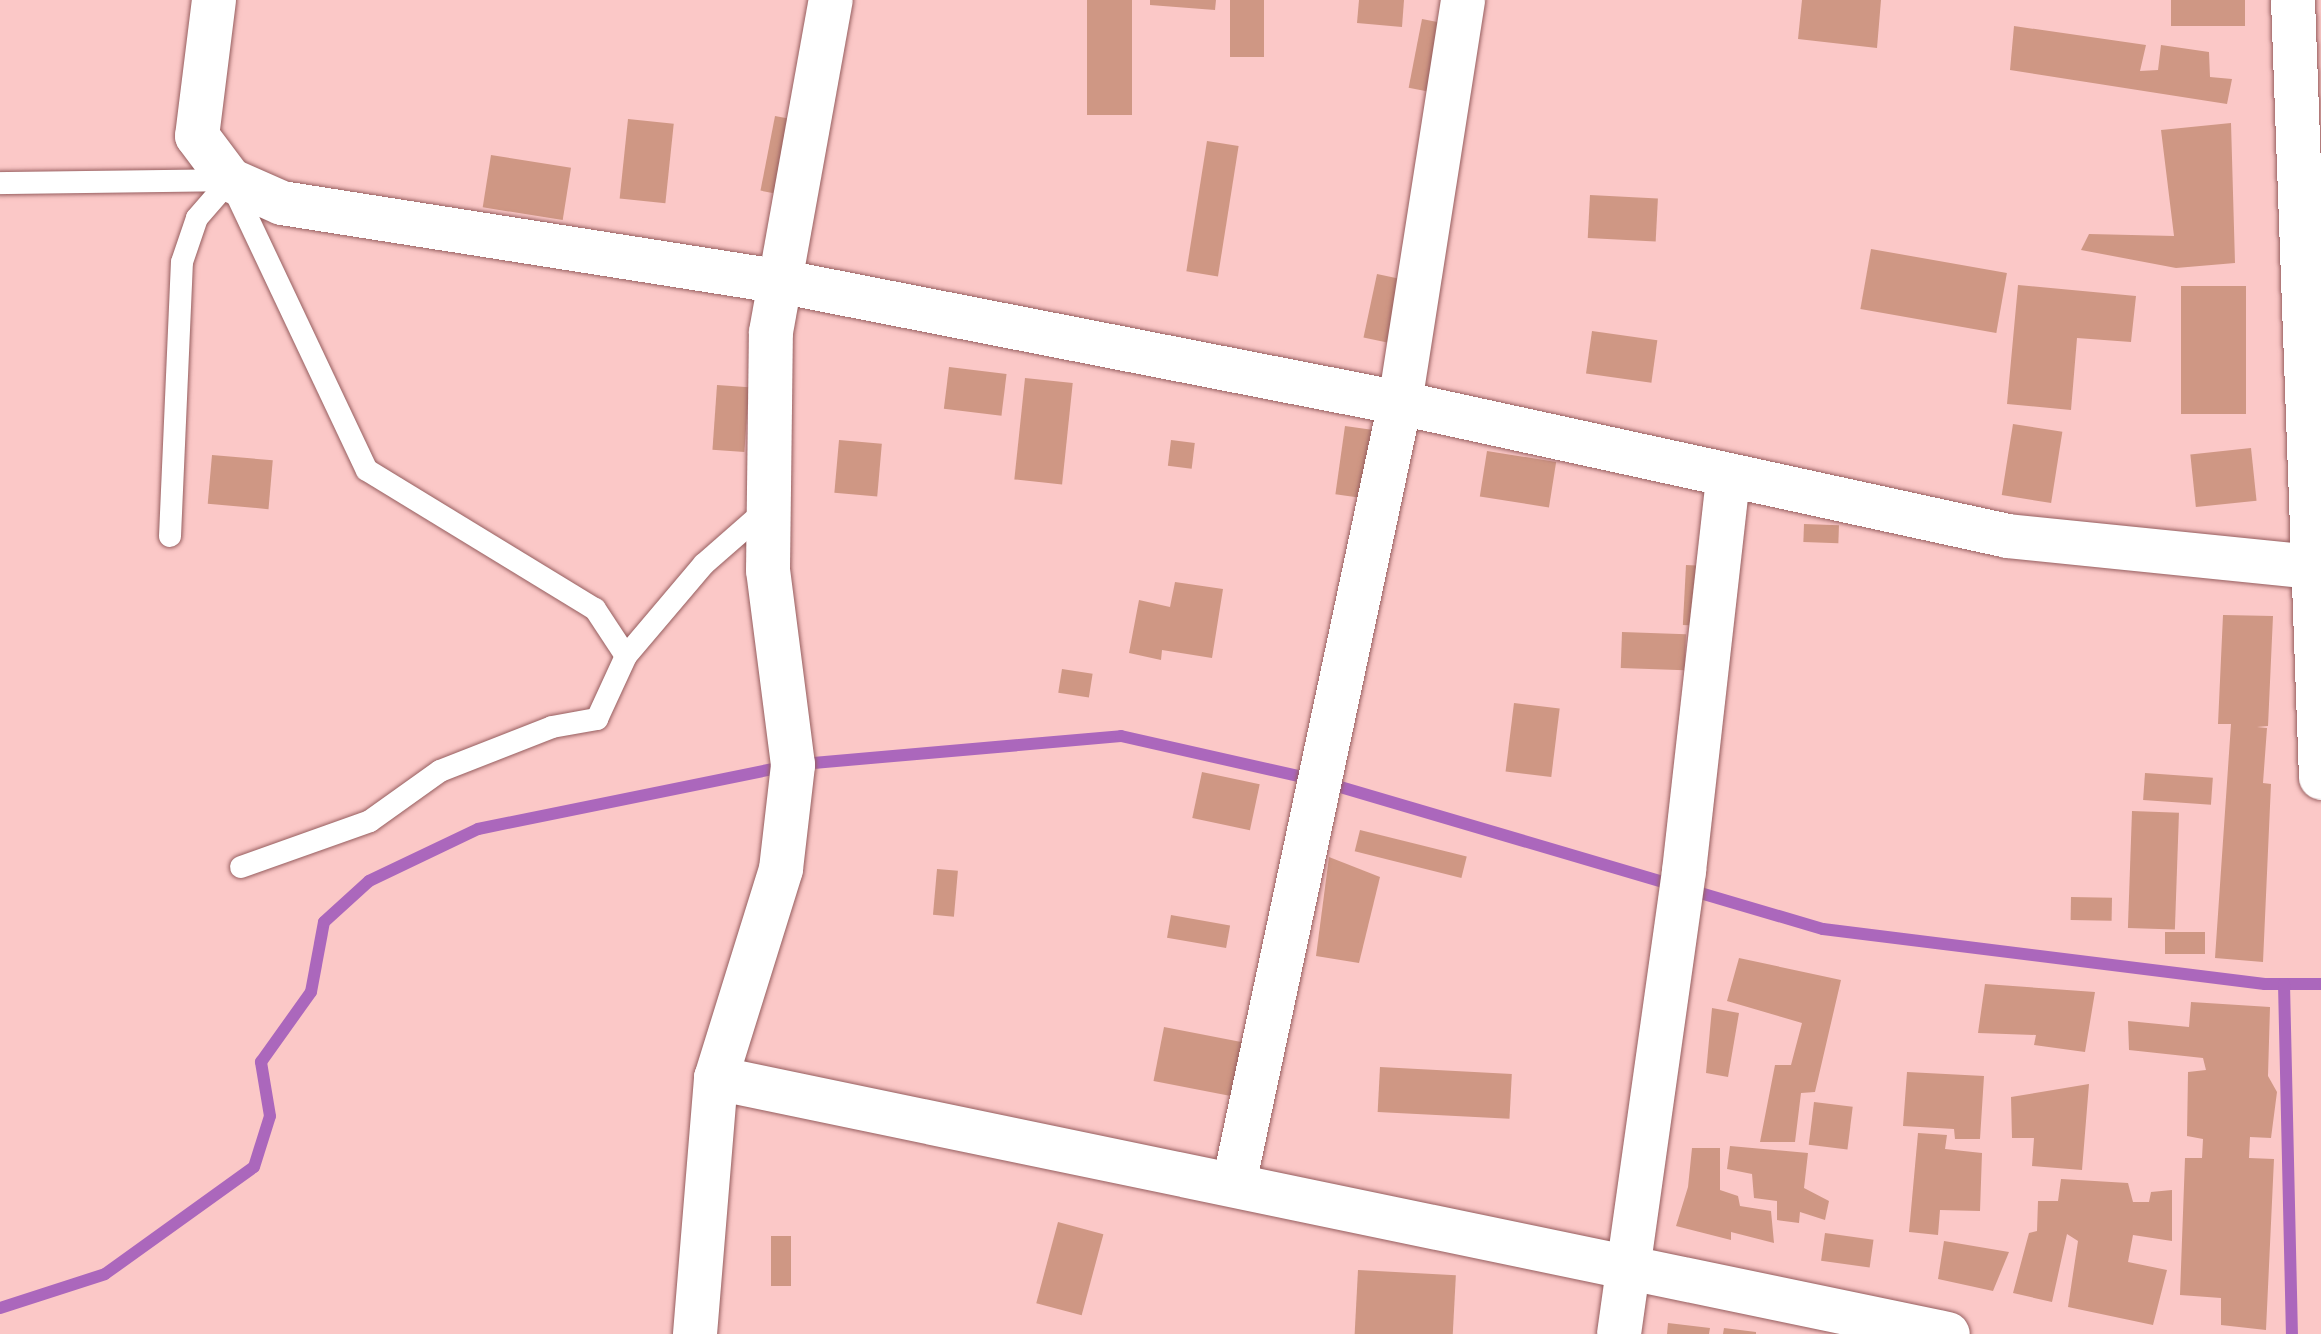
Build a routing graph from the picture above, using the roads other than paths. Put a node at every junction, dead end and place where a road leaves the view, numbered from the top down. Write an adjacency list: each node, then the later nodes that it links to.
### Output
1 (214, 0): 5 (street)
2 (831, 0): 7 (street)
3 (1463, 0): 8 (street)
4 (2293, 0): 12 (street)
5 (230, 180): 6 (lane); 7 (street); 11 (lane); 13 (lane)
6 (0, 183)
7 (779, 282): 8 (street); 10 (street)
8 (1400, 403): 9 (street); 17 (street)
9 (1728, 477): 12 (street); 18 (street)
10 (769, 507): 13 (lane); 16 (street)
11 (170, 536)
12 (2318, 568): 14 (street)
13 (626, 656): 15 (lane)
14 (2321, 777)
15 (241, 867)
16 (716, 1078): 17 (street); 19 (street)
17 (1234, 1184): 18 (street)
18 (1626, 1268): 20 (street); 21 (street)
19 (695, 1334)
20 (1619, 1334)
21 (1948, 1334)

